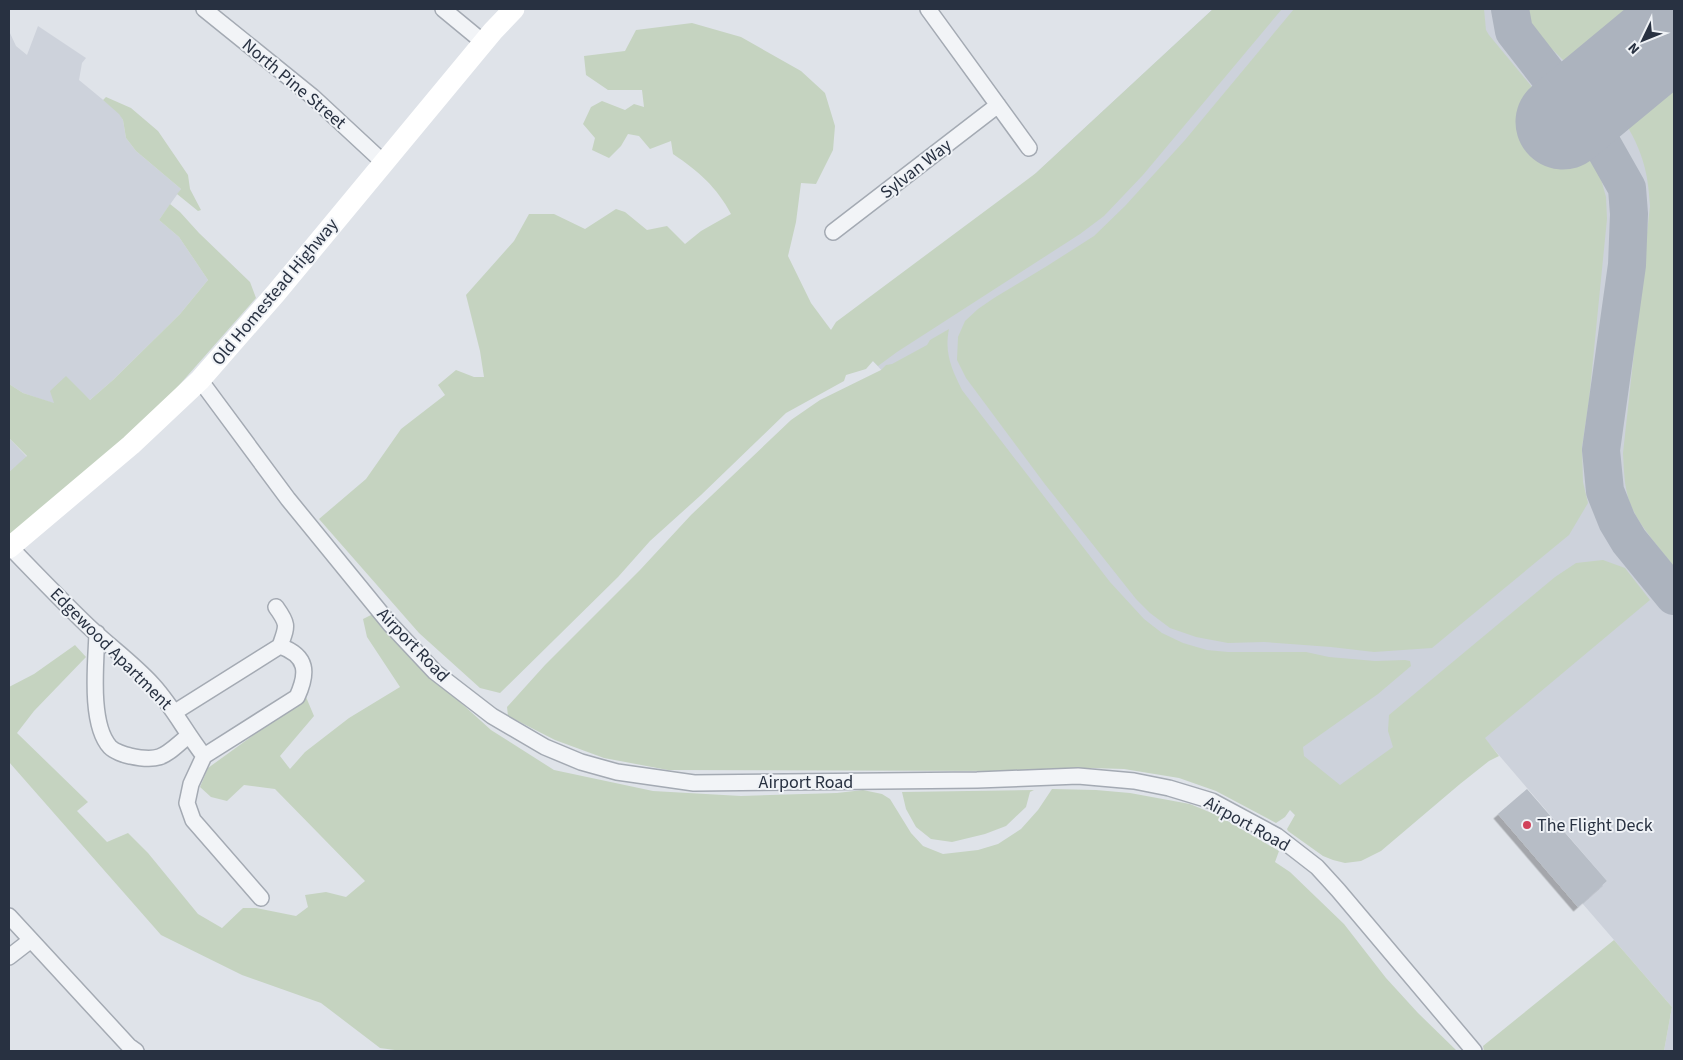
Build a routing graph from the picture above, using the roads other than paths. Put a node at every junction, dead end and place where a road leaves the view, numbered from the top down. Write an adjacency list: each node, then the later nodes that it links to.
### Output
1 (204, 9): 8 (street, North Pine Street)
2 (443, 9): 5 (street)
3 (514, 9): 5 (main road, Old Homestead Highway)
4 (928, 9): 6 (street)
5 (483, 42): 8 (main road, Old Homestead Highway)
6 (998, 105): 7 (street); 9 (street, Sylvan Way)
7 (1029, 148)
8 (383, 162): 10 (main road, Old Homestead Highway)
9 (833, 232)
10 (200, 380): 11 (main road, Old Homestead Highway); 23 (street, Airport Road)
11 (9, 548): 13 (street, Edgewood Apartment)
12 (276, 607): 14 (street)
13 (97, 633): 15 (street, Edgewood Apartment); 16 (street)
14 (280, 646): 15 (street); 17 (street)
15 (175, 712): 16 (street, Edgewood Apartment)
16 (188, 736): 17 (street, Edgewood Apartment)
17 (204, 756): 18 (street)
18 (261, 898)
19 (9, 916): 20 (street)
20 (31, 940): 21 (street); 22 (street)
21 (9, 957)
22 (136, 1051)
23 (1474, 1051)

